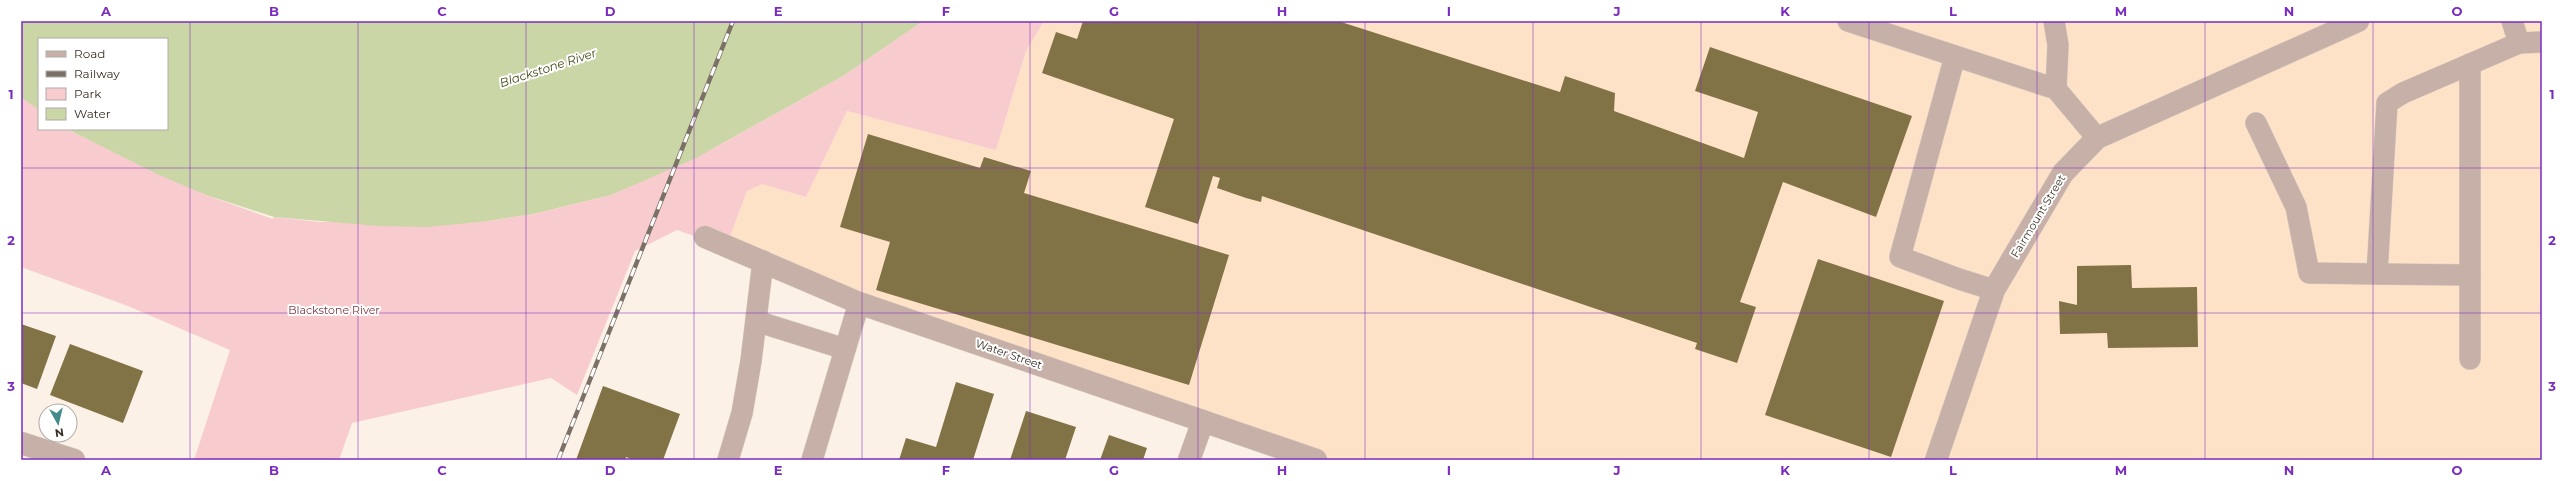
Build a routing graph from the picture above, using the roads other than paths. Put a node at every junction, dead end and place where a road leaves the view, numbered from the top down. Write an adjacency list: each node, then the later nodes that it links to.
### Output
1 (1848, 21): 7 (lane)
2 (2054, 21): 9 (lane)
3 (2358, 21): 11 (street, Fairmount Street)
4 (2512, 21): 6 (lane)
5 (2542, 42): 6 (lane)
6 (2519, 43): 8 (lane)
7 (1955, 56): 9 (lane); 16 (lane)
8 (2470, 64): 14 (lane); 15 (lane)
9 (2056, 89): 11 (lane)
10 (2256, 122): 14 (lane)
11 (2097, 138): 16 (street, Fairmount Street)
12 (705, 237): 13 (street, Water Street)
13 (763, 261): 17 (street, Water Street); 18 (lane)
14 (2377, 274): 15 (lane)
15 (2470, 275): 20 (lane)
16 (1994, 290): 28 (street, Fairmount Street)
17 (859, 303): 19 (lane); 21 (street, Water Street)
18 (756, 321): 19 (lane); 24 (lane)
19 (845, 349): 25 (lane)
20 (2470, 359)
21 (1203, 421): 26 (street); 27 (street, Water Street)
22 (21, 443): 23 (street)
23 (74, 460)
24 (728, 460)
25 (812, 460)
26 (1189, 460)
27 (1316, 460)
28 (1936, 460)

